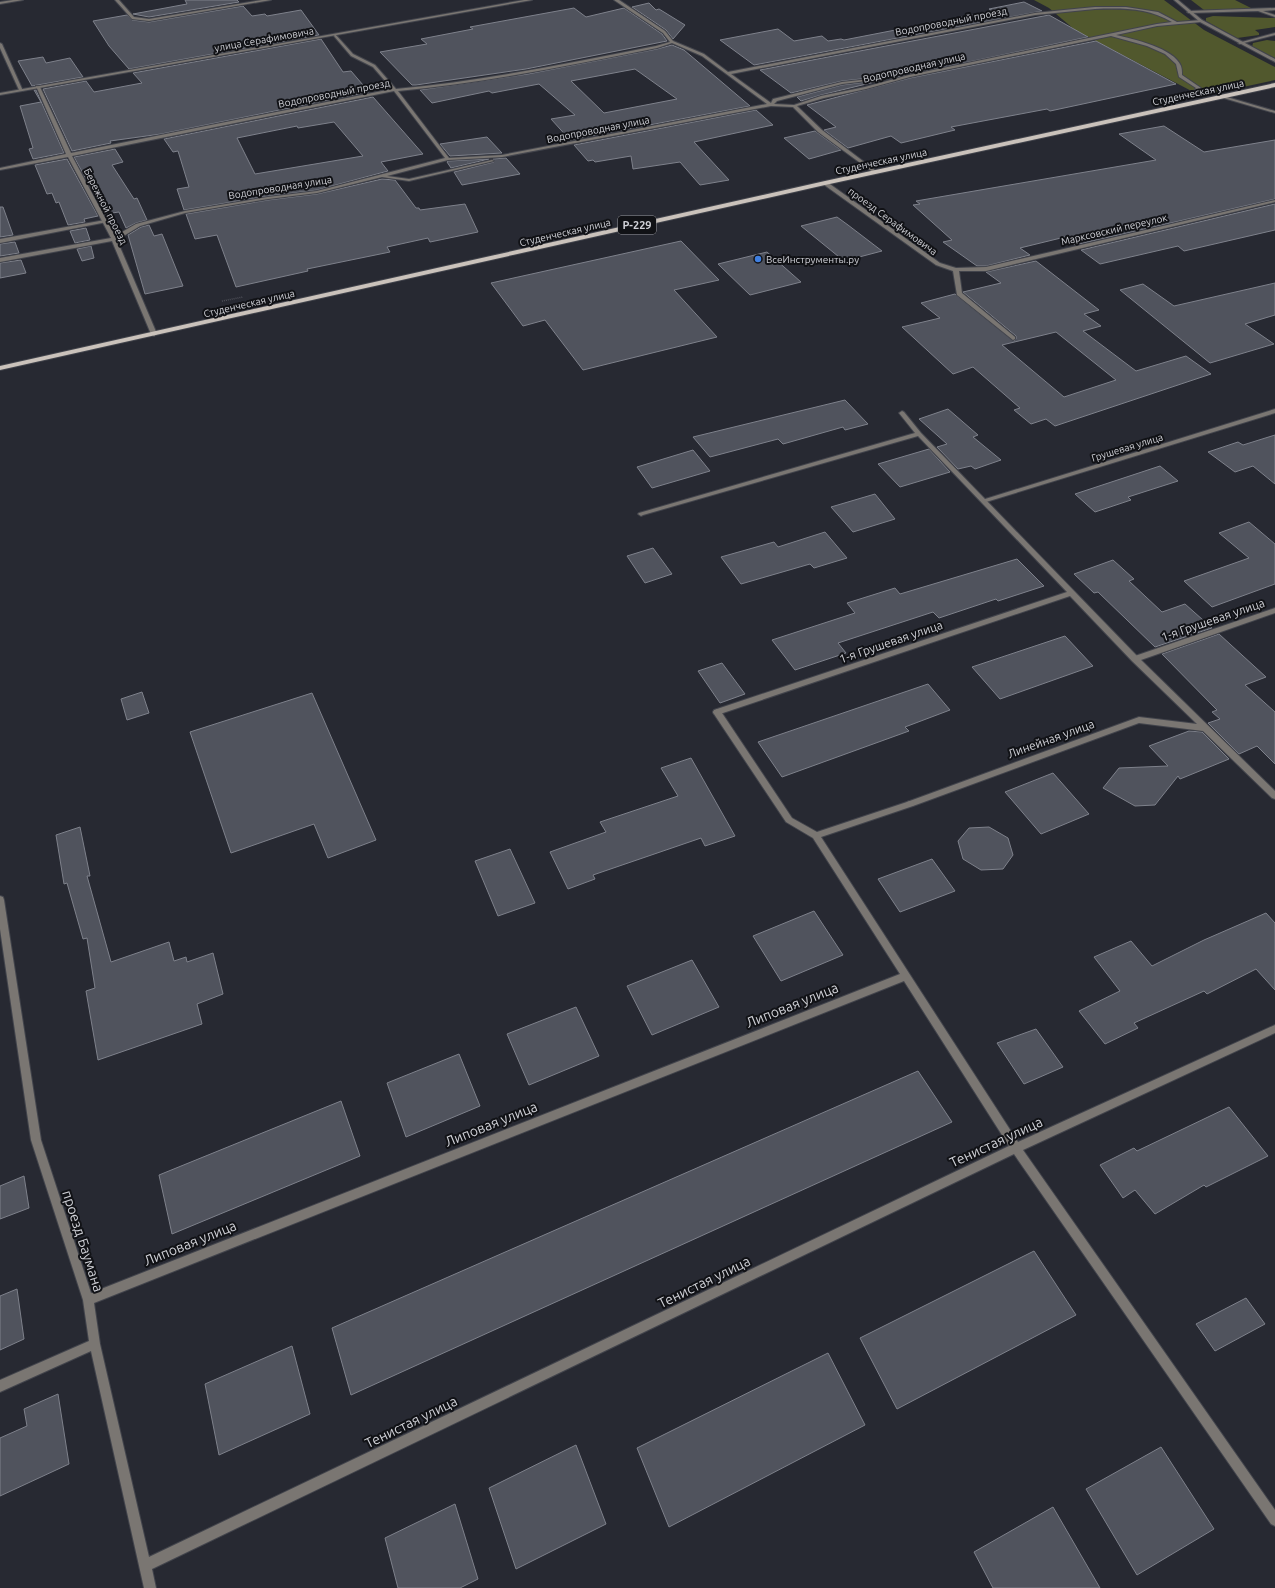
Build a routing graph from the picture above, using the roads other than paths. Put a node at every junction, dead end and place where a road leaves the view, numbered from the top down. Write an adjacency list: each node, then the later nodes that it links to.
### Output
1 (21, 0): 7 (street)
2 (117, 0): 3 (street)
3 (269, 0)
4 (530, 0): 16 (street, улица Серафимовича)
5 (616, 0): 17 (street)
6 (1176, 0): 10 (street)
7 (0, 3)
8 (1275, 9): 9 (street)
9 (1259, 11): 10 (street); 11 (street)
10 (1189, 12): 12 (street)
11 (1275, 16)
12 (1201, 21): 13 (street, Водопроводная улица); 18 (street)
13 (1176, 23): 14 (street, Водопроводная улица); 21 (street, Водопроводный проезд)
14 (1110, 34): 22 (street, Водопроводная улица); 27 (street)
15 (1275, 34): 18 (street)
16 (335, 35): 24 (street, улица Серафимовича); 26 (street)
17 (672, 42): 21 (street); 26 (street, Водопроводный проезд)
18 (1240, 43): 20 (street)
19 (0, 44): 25 (street)
20 (1275, 61)
21 (728, 73): 30 (street)
22 (909, 76): 30 (street); 31 (street, Водопроводная улица)
23 (1275, 85): 29 (main road, Студенческая улица / Р-229)
24 (38, 87): 25 (street, улица Серафимовича); 33 (street, Бережной проезд)
25 (21, 90): 28 (street, улица Серафимовича)
26 (395, 90): 33 (street, Водопроводный проезд); 35 (street)
27 (1196, 92)
28 (0, 94)
29 (1222, 96): 32 (street); 37 (main road, Студенческая улица / Р-229)
30 (771, 105): 31 (street, Водопроводная улица); 34 (street, Водопроводная улица)
31 (794, 106): 37 (street)
32 (1275, 112)
33 (69, 155): 36 (street, Водопроводный проезд); 41 (street, Бережной проезд)
34 (502, 156): 35 (street, Водопроводная улица); 38 (street)
35 (448, 159): 38 (street, Водопроводная улица)
36 (0, 169)
37 (874, 172): 39 (main road, Студенческая улица / Р-229)
38 (380, 176): 42 (street, Водопроводная улица)
39 (825, 183): 45 (street, проезд Серафимовича); 46 (main road, Студенческая улица / Р-229)
40 (1275, 201): 45 (street, Марксовский переулок)
41 (105, 221): 42 (street, Бережной проезд); 43 (street)
42 (114, 239): 44 (street, Водопроводная улица); 46 (street, Бережной проезд)
43 (0, 241)
44 (0, 260)
45 (956, 270): 47 (street)
46 (154, 334): 48 (main road, Студенческая улица / Р-229)
47 (1013, 338)
48 (0, 368)
49 (1275, 411): 52 (street, Грушевая улица)
50 (902, 413): 51 (street)
51 (919, 434): 52 (street); 53 (street)
52 (984, 501): 54 (street)
53 (641, 514)
54 (1071, 593): 56 (street); 59 (street, 1-я Грушевая улица)
55 (1275, 610): 56 (street, 1-я Грушевая улица)
56 (1135, 659): 57 (street)
57 (1204, 728): 58 (street); 59 (street, Линейная улица)
58 (1275, 796)
59 (816, 836): 61 (street)
60 (0, 900): 64 (street, проезд Баумана)
61 (906, 976): 63 (street); 64 (street, Липовая улица)
62 (1275, 1029): 63 (street, Тенистая улица)
63 (1016, 1148): 67 (street); 68 (street, Тенистая улица)
64 (88, 1300): 65 (street, проезд Баумана)
65 (95, 1344): 66 (street); 68 (street, проезд Баумана)
66 (0, 1386)
67 (1275, 1520)
68 (146, 1564): 69 (street, проезд Баумана)
69 (150, 1588)

